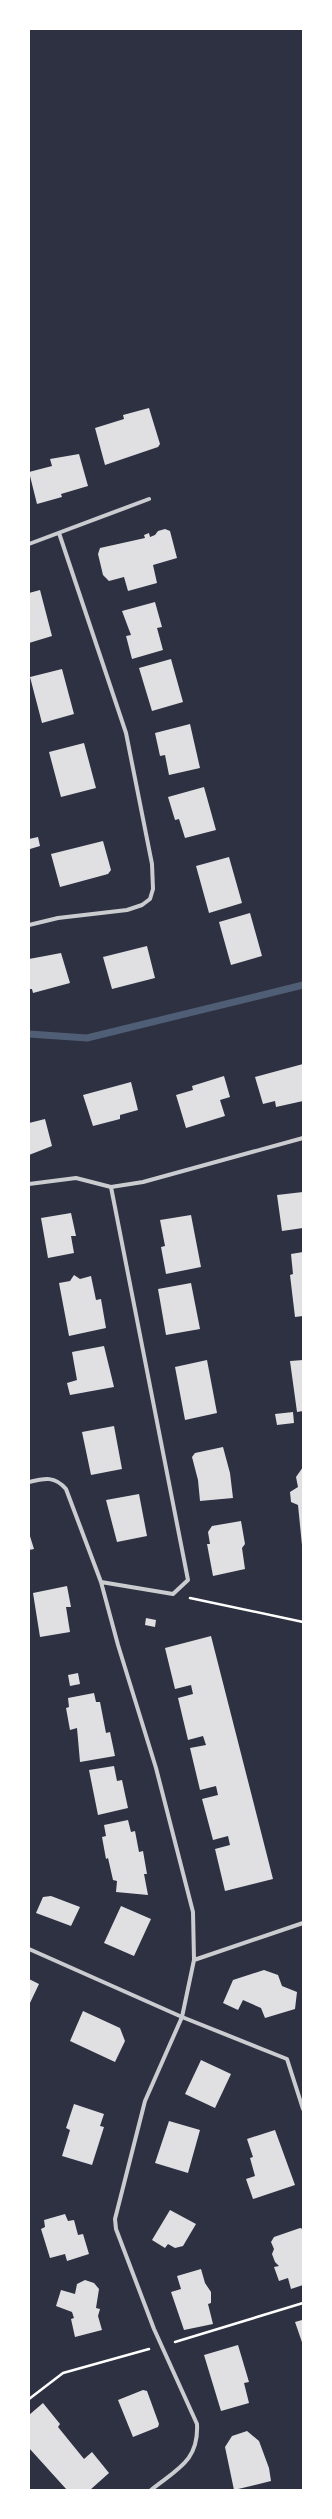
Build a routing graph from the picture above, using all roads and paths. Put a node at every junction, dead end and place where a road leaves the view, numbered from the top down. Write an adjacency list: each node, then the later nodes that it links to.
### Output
1 (149, 500): 2 (street)
2 (59, 533): 3 (street); 4 (street)
3 (29, 544)
4 (29, 925)
5 (303, 1138): 7 (street)
6 (29, 1184): 7 (street)
7 (112, 1187): 10 (street)
8 (29, 1482): 9 (street)
9 (101, 1582): 10 (street); 14 (street)
10 (173, 1594): 11 (path)
11 (303, 1622)
12 (303, 1923): 14 (street)
13 (29, 1949): 15 (street)
14 (194, 1960): 15 (street)
15 (182, 2017): 16 (street); 17 (street)
16 (303, 2109)
17 (151, 2490)

